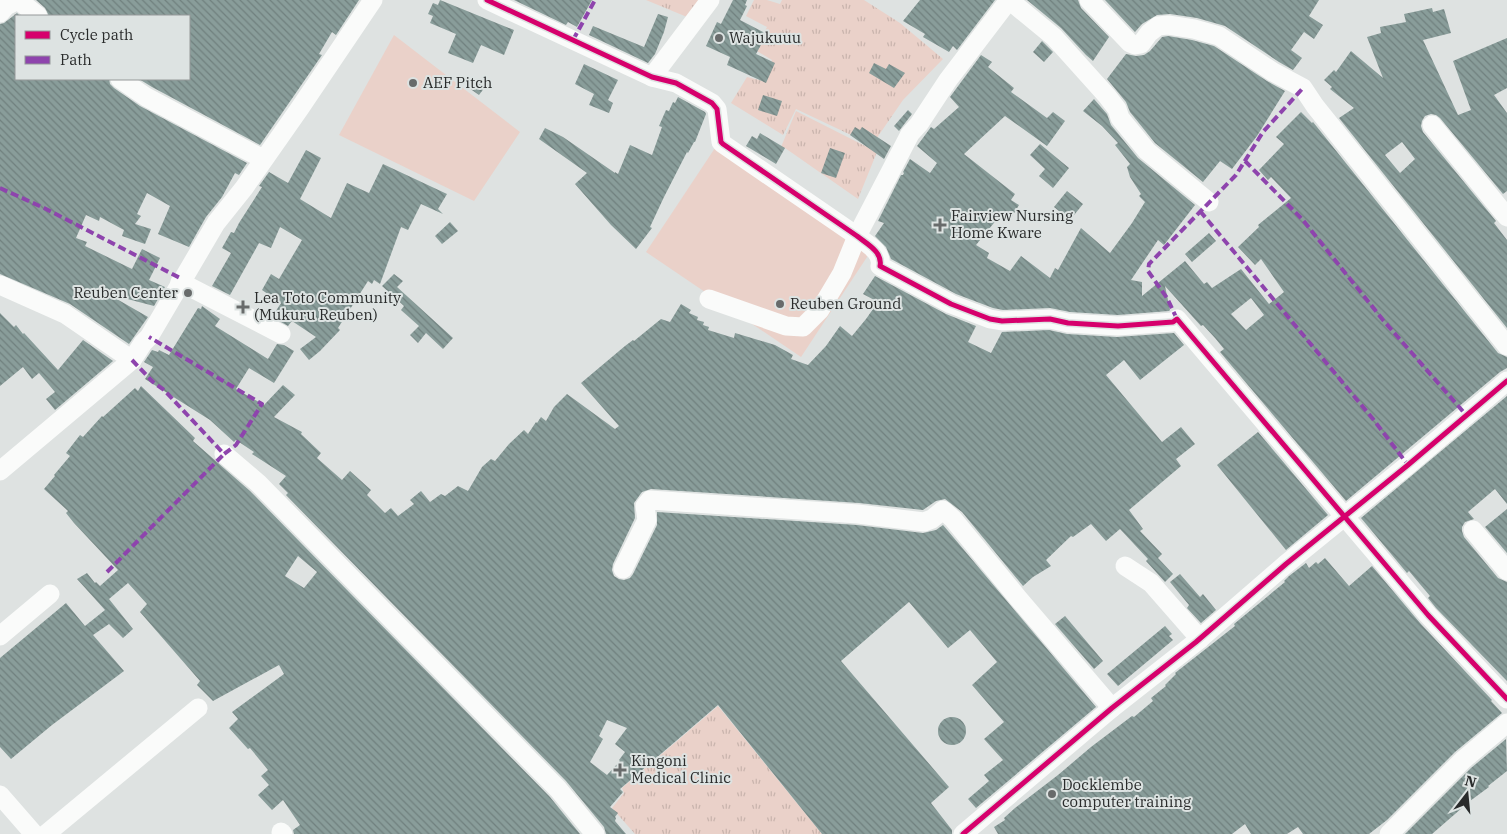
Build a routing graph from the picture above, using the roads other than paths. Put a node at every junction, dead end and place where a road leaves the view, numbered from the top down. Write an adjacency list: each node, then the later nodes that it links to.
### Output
1 (373, 0): 11 (street)
2 (487, 0): 8 (street)
3 (710, 0): 8 (street)
4 (1009, 0): 12 (street); 14 (street)
5 (1089, 0): 19 (street)
6 (0, 13): 7 (street)
7 (37, 15)
8 (652, 77): 14 (street)
9 (121, 80): 11 (street)
10 (1432, 125): 13 (street)
11 (263, 159): 15 (street)
12 (1209, 202)
13 (1507, 216)
14 (857, 236): 17 (street); 24 (street)
15 (180, 282): 18 (street); 20 (street)
16 (0, 285): 20 (street)
17 (709, 299)
18 (281, 334)
19 (1507, 346)
20 (132, 360): 23 (street)
21 (1507, 381): 24 (street)
22 (224, 454): 39 (street)
23 (0, 472)
24 (1346, 516): 31 (street); 32 (street)
25 (1472, 530): 28 (street)
26 (1126, 566): 31 (street)
27 (623, 569): 34 (street)
28 (1507, 571)
29 (50, 594): 30 (street)
30 (0, 636)
31 (1200, 639): 34 (street)
32 (1507, 699)
33 (198, 708): 38 (street)
34 (1112, 708): 40 (street)
35 (1507, 723): 41 (street)
36 (0, 795): 37 (street)
37 (34, 834)
38 (46, 834)
39 (594, 834)
40 (963, 834)
41 (1389, 834)

